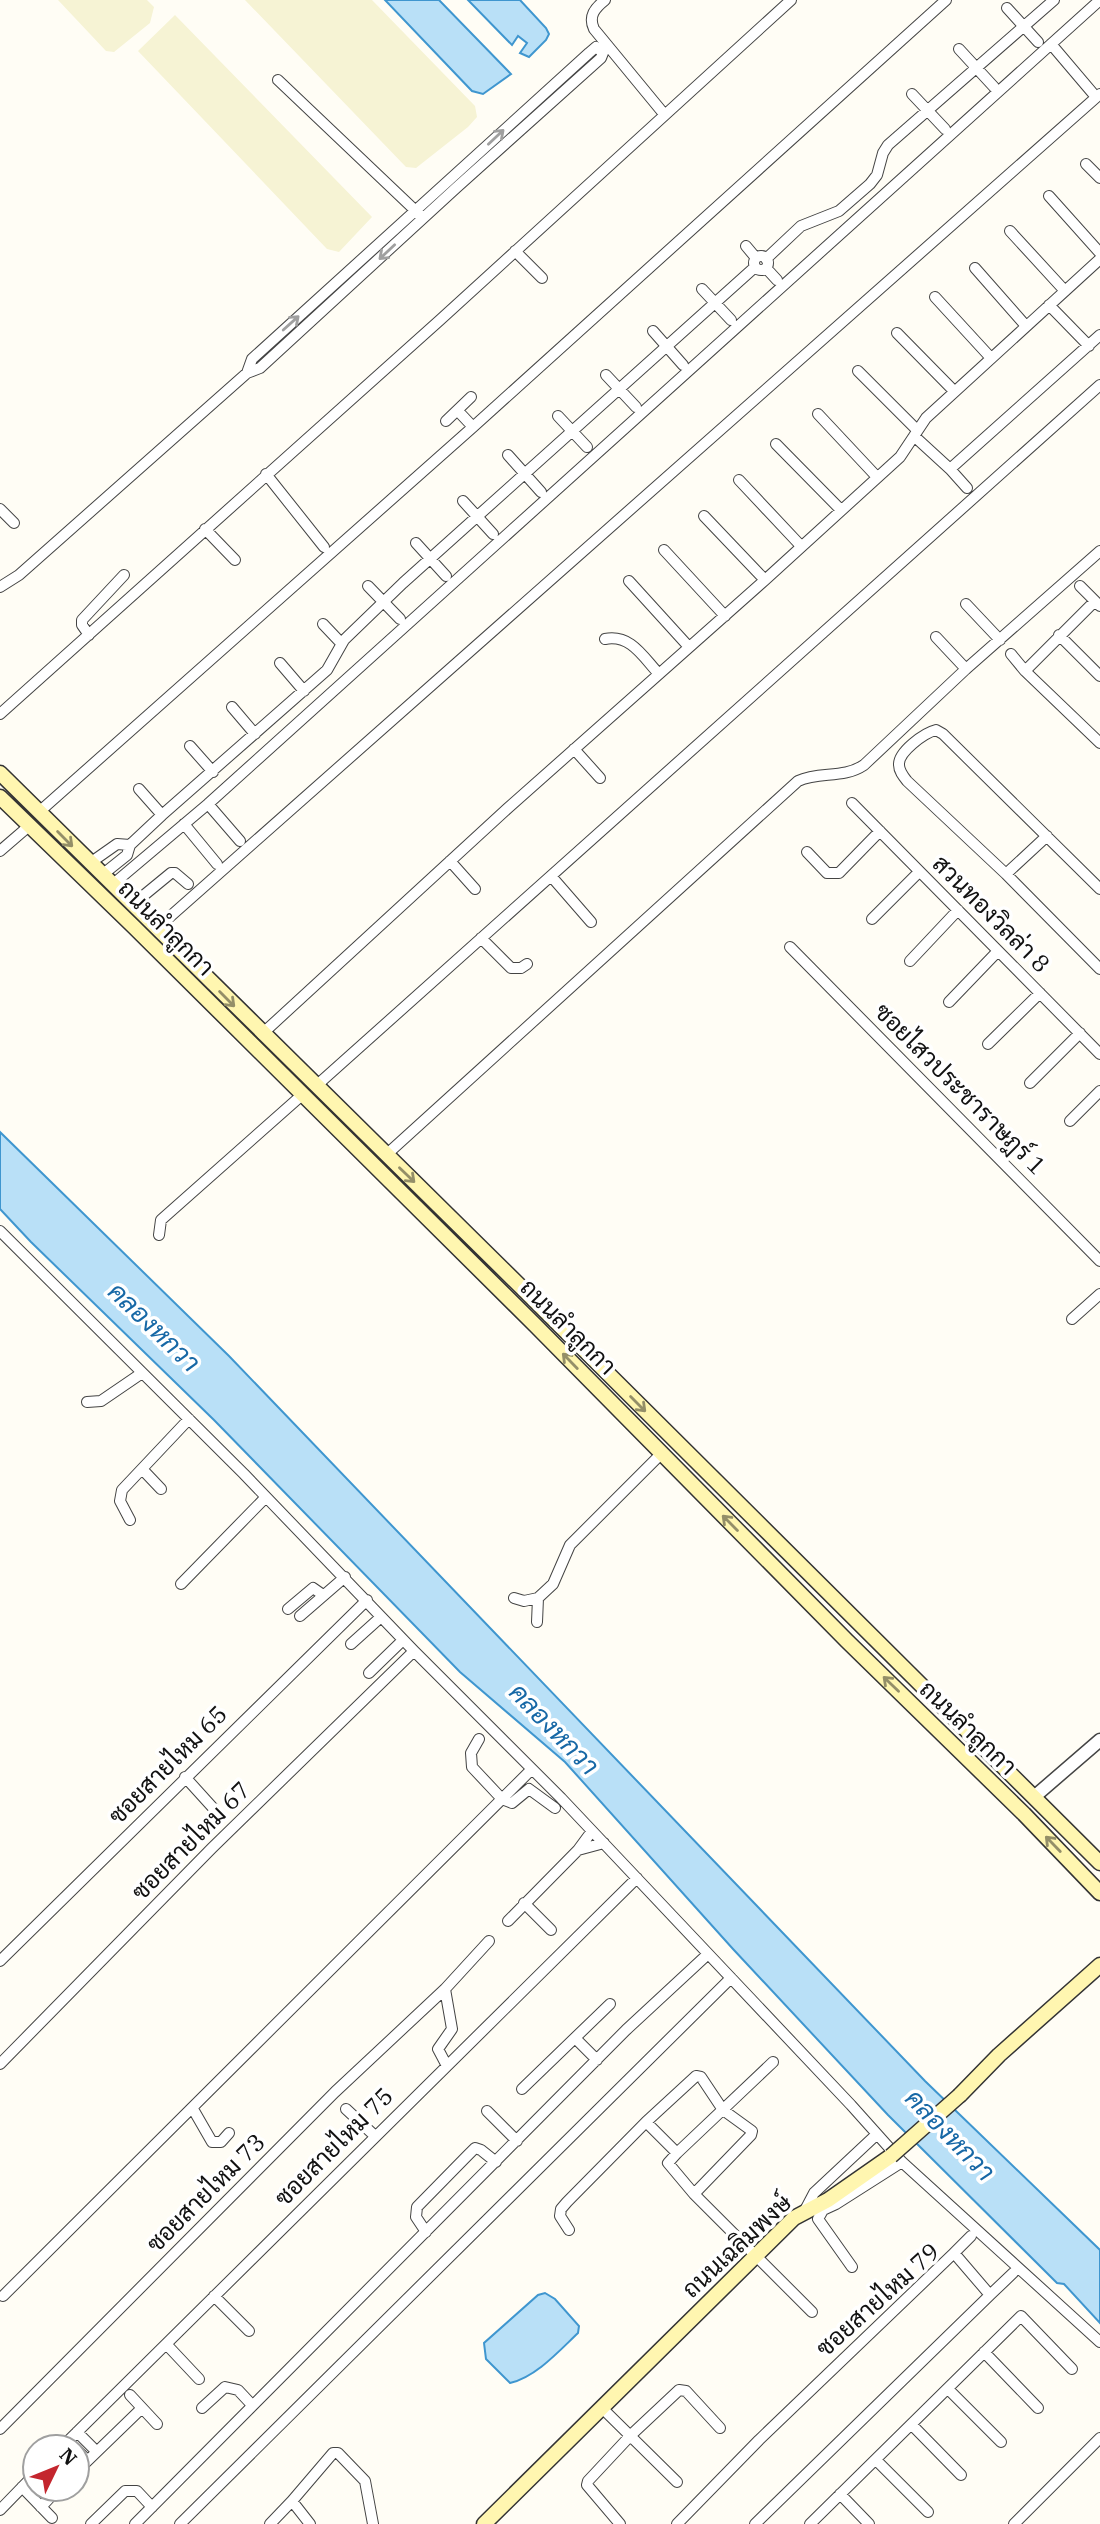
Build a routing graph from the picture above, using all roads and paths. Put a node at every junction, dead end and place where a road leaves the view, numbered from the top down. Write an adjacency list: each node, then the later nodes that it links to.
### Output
1 (605, 0): 17 (street)
2 (791, 0): 17 (street)
3 (946, 0): 62 (street)
4 (1054, 0): 7 (street)
5 (1100, 0): 9 (street)
6 (1007, 8): 7 (street)
7 (1024, 26): 8 (street); 11 (street)
8 (1038, 42)
9 (1051, 44): 15 (street); 129 (street)
10 (959, 49): 11 (street)
11 (976, 67): 13 (street); 16 (street)
12 (278, 80): 23 (street)
13 (994, 87)
14 (912, 94): 16 (street)
15 (1098, 95): 154 (street)
16 (927, 111): 19 (street); 28 (street)
17 (664, 114): 26 (street)
18 (523, 120): 18 (street); 23 (street)
19 (945, 129)
20 (1086, 164): 21 (street)
21 (1100, 178)
22 (1049, 196): 27 (street)
23 (420, 214): 29 (street); 31 (street, one-way to 31)
24 (1010, 230): 35 (street)
25 (746, 246): 28 (street)
26 (515, 251): 32 (street); 70 (street)
27 (1100, 256): 35 (street)
28 (761, 263): 33 (street); 37 (street)
29 (355, 265): 31 (street); 39 (street)
30 (975, 268): 42 (street)
31 (363, 274): 40 (street)
32 (541, 278)
33 (777, 280)
34 (702, 289): 37 (street)
35 (1065, 291): 38 (street)
36 (934, 297): 48 (street)
37 (715, 303): 41 (street); 47 (street)
38 (1049, 305): 42 (street); 46 (street)
39 (309, 307): 40 (street); 51 (street, one-way to 39)
40 (318, 315): 51 (street)
41 (731, 320)
42 (1026, 326): 48 (street)
43 (653, 331): 47 (street)
44 (897, 333): 55 (street)
45 (1100, 335): 46 (street)
46 (1088, 346): 68 (street)
47 (668, 347): 49 (street); 54 (street)
48 (991, 358): 55 (street)
49 (683, 365)
50 (858, 371): 64 (street)
51 (247, 373): 96 (street)
52 (606, 375): 54 (street)
53 (1100, 386): 145 (street)
54 (619, 390): 57 (street); 63 (street)
55 (954, 391): 64 (street)
56 (471, 397): 58 (street)
57 (636, 407)
58 (458, 411): 61 (street); 62 (street)
59 (818, 414): 71 (street)
60 (558, 416): 63 (street)
61 (446, 421)
62 (473, 427): 130 (street)
63 (572, 431): 66 (street); 69 (street)
64 (915, 433): 68 (street); 71 (street)
65 (776, 444): 77 (street)
66 (587, 447)
67 (508, 455): 69 (street)
68 (950, 469): 73 (street)
69 (524, 473): 74 (street); 78 (street)
70 (266, 474): 81 (street); 85 (street)
71 (877, 477): 77 (street)
72 (739, 480): 84 (street)
73 (967, 488)
74 (541, 492)
75 (463, 501): 78 (street)
76 (0, 509): 80 (street)
77 (841, 510): 84 (street)
78 (477, 516): 82 (street); 88 (street)
79 (704, 516): 92 (street)
80 (14, 523)
81 (205, 529): 89 (street); 103 (street)
82 (493, 534)
83 (416, 543): 88 (street)
84 (800, 546): 92 (street)
85 (324, 547)
86 (664, 550): 100 (street)
87 (1100, 551): 107 (street)
88 (430, 558): 91 (street); 97 (street)
89 (235, 560)
90 (124, 575): 103 (street)
91 (446, 576)
92 (765, 580): 100 (street)
93 (629, 581): 109 (street)
94 (368, 586): 97 (street)
95 (1080, 586): 99 (street)
96 (0, 587)
97 (383, 602): 101 (street); 108 (street)
98 (966, 604): 107 (street)
99 (1098, 604): 104 (street)
100 (725, 616): 109 (street)
101 (400, 619)
102 (323, 624): 108 (street)
103 (89, 635): 118 (street)
104 (1059, 635): 113 (street); 115 (street)
105 (936, 637): 112 (street)
106 (605, 639): 114 (street)
107 (1000, 640): 112 (street)
108 (341, 643): 116 (street)
109 (689, 647): 114 (street)
110 (1011, 654): 113 (street)
111 (279, 663): 116 (street)
112 (966, 669): 172 (street)
113 (1025, 671): 120 (street)
114 (659, 674): 122 (street)
115 (1100, 676)
116 (303, 691): 119 (street)
117 (232, 707): 119 (street)
118 (0, 714)
119 (255, 734): 123 (street)
120 (1100, 743)
121 (190, 746): 123 (street)
122 (574, 749): 125 (street); 140 (street)
123 (212, 772): 131 (street)
124 (0, 773): 130 (main road, ถนนลำลูกกา)
125 (600, 778)
126 (139, 789): 131 (street)
127 (0, 797): 133 (main road, ถนนลำลูกกา)
128 (852, 803): 134 (street, สวนทองวิลล่า 8)
129 (208, 804): 132 (street); 136 (street)
130 (39, 812): 141 (main road, ถนนลำลูกกา, one-way to 141)
131 (162, 816): 137 (street)
132 (184, 824): 142 (street); 146 (street)
133 (29, 826): 138 (street); 170 (main road, ถนนลำลูกกา)
134 (880, 831): 139 (street); 143 (street, สวนทองวิลล่า 8)
135 (1047, 836): 144 (street); 144 (street); 149 (street)
136 (240, 841)
137 (130, 845): 141 (street); 146 (street)
138 (0, 851)
139 (807, 852)
140 (450, 861): 148 (street); 164 (street)
141 (90, 863): 146 (main road, ถนนลำลูกกา)
142 (218, 864)
143 (919, 872): 151 (street, สวนทองวิลล่า 8); 152 (street)
144 (1006, 874): 160 (street)
145 (551, 876): 153 (street); 155 (street)
146 (107, 880): 150 (main road, ถนนลำลูกกา)
147 (188, 884): 150 (street)
148 (475, 889)
149 (1100, 889)
150 (132, 905): 154 (main road, ถนนลำลูกกา)
151 (958, 910): 157 (street, สวนทองวิลล่า 8); 158 (street)
152 (872, 919)
153 (591, 922)
154 (156, 929): 164 (main road, ถนนลำลูกกา, one-way to 164)
155 (481, 938): 159 (street); 168 (street)
156 (790, 947): 175 (street, ซอยไสวประชาราษฎร์ 1)
157 (998, 951): 161 (street, สวนทองวิลล่า 8); 162 (street)
158 (910, 961)
159 (527, 964)
160 (1100, 969)
161 (1040, 993): 163 (street, สวนทองวิลล่า 8); 165 (street)
162 (949, 1002)
163 (1080, 1033): 166 (street, สวนทองวิลล่า 8); 167 (street)
164 (262, 1034): 168 (main road, ถนนลำลูกกา)
165 (988, 1044)
166 (1100, 1054)
167 (1030, 1083)
168 (316, 1086): 172 (main road, ถนนลำลูกกา)
169 (1100, 1091): 171 (street)
170 (302, 1095): 174 (street); 181 (main road, ถนนลำลูกกา, one-way to 170)
171 (1070, 1121)
172 (386, 1155): 204 (main road, ถนนลำลูกกา, one-way to 204)
173 (0, 1231): 178 (street)
174 (159, 1234)
175 (1100, 1261)
176 (1100, 1294): 177 (street)
177 (1072, 1319)
178 (142, 1373): 179 (street); 180 (street)
179 (87, 1402)
180 (189, 1419): 182 (street); 184 (street)
181 (661, 1454): 190 (street); 213 (main road, ถนนลำลูกกา, one-way to 181)
182 (142, 1469): 183 (street); 185 (street)
183 (161, 1489)
184 (266, 1497): 186 (street); 187 (street)
185 (130, 1520)
186 (345, 1577): 188 (street); 191 (street)
187 (181, 1584)
188 (323, 1595): 192 (street); 193 (street)
189 (514, 1598): 190 (street)
190 (538, 1598): 195 (street)
191 (367, 1600): 194 (street); 203 (street, ซอยสายไหม 65)
192 (288, 1609)
193 (300, 1616)
194 (382, 1617): 196 (street); 197 (street)
195 (537, 1622)
196 (403, 1640): 198 (street); 199 (street)
197 (351, 1644)
198 (414, 1651): 202 (street); 227 (street, ซอยสายไหม 67)
199 (369, 1673)
200 (479, 1739): 205 (street)
201 (1100, 1740): 204 (street)
202 (532, 1769): 205 (street); 208 (street)
203 (185, 1777): 207 (street); 219 (street, ซอยสายไหม 65)
204 (1034, 1797): 211 (main road, ถนนลำลูกกา)
205 (502, 1799): 206 (street); 230 (street)
206 (555, 1808)
207 (210, 1825)
208 (592, 1832): 209 (street); 210 (street)
209 (604, 1843): 210 (street); 212 (street)
210 (578, 1850): 214 (street)
211 (1097, 1855)
212 (637, 1878): 218 (street); 228 (street, ซอยสายไหม 75)
213 (1100, 1893)
214 (524, 1903): 215 (street); 216 (street)
215 (508, 1920)
216 (551, 1930)
217 (489, 1941): 222 (street, ซอยสายไหม 73)
218 (708, 1954): 221 (street); 225 (street)
219 (0, 1961)
220 (1100, 1965): 240 (main road, ถนนเฉลิมพงษ์, bridge)
221 (731, 1979): 236 (street); 294 (street)
222 (445, 1989): 228 (street); 272 (street, ซอยสายไหม 73)
223 (610, 2004): 224 (street)
224 (576, 2039): 225 (street); 229 (street)
225 (597, 2060): 238 (street)
226 (773, 2062): 232 (street)
227 (0, 2064)
228 (447, 2066): 237 (street, ซอยสายไหม 75)
229 (522, 2089)
230 (193, 2109): 235 (street); 252 (street)
231 (346, 2109): 237 (street)
232 (723, 2109): 234 (street); 239 (street); 242 (street)
233 (487, 2111): 238 (street)
234 (646, 2122): 239 (street); 245 (street)
235 (229, 2133)
236 (876, 2135): 240 (street); 244 (street)
237 (375, 2136): 254 (street, ซอยสายไหม 75)
238 (517, 2141): 241 (street)
239 (677, 2153): 242 (street)
240 (897, 2159): 243 (street); 244 (main road, ถนนเฉลิมพงษ์); 257 (street)
241 (496, 2162): 246 (street); 246 (street)
242 (694, 2194): 249 (street)
243 (823, 2210): 244 (street); 250 (street)
244 (799, 2215): 249 (main road, ถนนเฉลิมพงษ์)
245 (569, 2230)
246 (426, 2232): 264 (street)
247 (971, 2236): 248 (street)
248 (954, 2253): 253 (street, ซอยสายไหม 79); 300 (street, ซอยสายไหม 79)
249 (754, 2257): 255 (street); 266 (main road, ถนนเฉลิมพงษ์)
250 (852, 2267)
251 (1013, 2273): 253 (street)
252 (3, 2295)
253 (990, 2295): 301 (street)
254 (214, 2296): 256 (street); 258 (street, ซอยสายไหม 75)
255 (813, 2312)
256 (249, 2331)
257 (1100, 2342)
258 (167, 2345): 261 (street); 273 (street, ซอยสายไหม 75)
259 (984, 2352): 260 (street); 262 (street); 267 (street)
260 (1072, 2369)
261 (199, 2379)
262 (948, 2389): 270 (street); 276 (street)
263 (130, 2395): 268 (street)
264 (252, 2404): 265 (street); 288 (street)
265 (202, 2408)
266 (602, 2408): 274 (street); 298 (main road, ถนนเฉลิมพงษ์)
267 (1038, 2408)
268 (141, 2409): 269 (street); 277 (street)
269 (157, 2424)
270 (912, 2425): 279 (street); 280 (street)
271 (720, 2428): 274 (street)
272 (0, 2430)
273 (77, 2432): 277 (street)
274 (631, 2435): 281 (street); 299 (street)
275 (1100, 2438): 304 (street)
276 (1001, 2442)
277 (96, 2451): 278 (street)
278 (91, 2456)
279 (876, 2460): 283 (street); 290 (street)
280 (961, 2475)
281 (677, 2482)
282 (21, 2488): 289 (street)
283 (840, 2494): 302 (street); 303 (street)
284 (292, 2501): 295 (street); 296 (street); 297 (street)
285 (37, 2503): 287 (street)
286 (45, 2503): 287 (street)
287 (41, 2507): 291 (street)
288 (152, 2507): 292 (street); 293 (street)
289 (0, 2510)
290 (929, 2512)
291 (52, 2518)
292 (91, 2524)
293 (135, 2524)
294 (180, 2524)
295 (270, 2524)
296 (310, 2524)
297 (373, 2524)
298 (484, 2524)
299 (620, 2524)
300 (677, 2524)
301 (755, 2524)
302 (810, 2524)
303 (869, 2524)
304 (1014, 2524)

